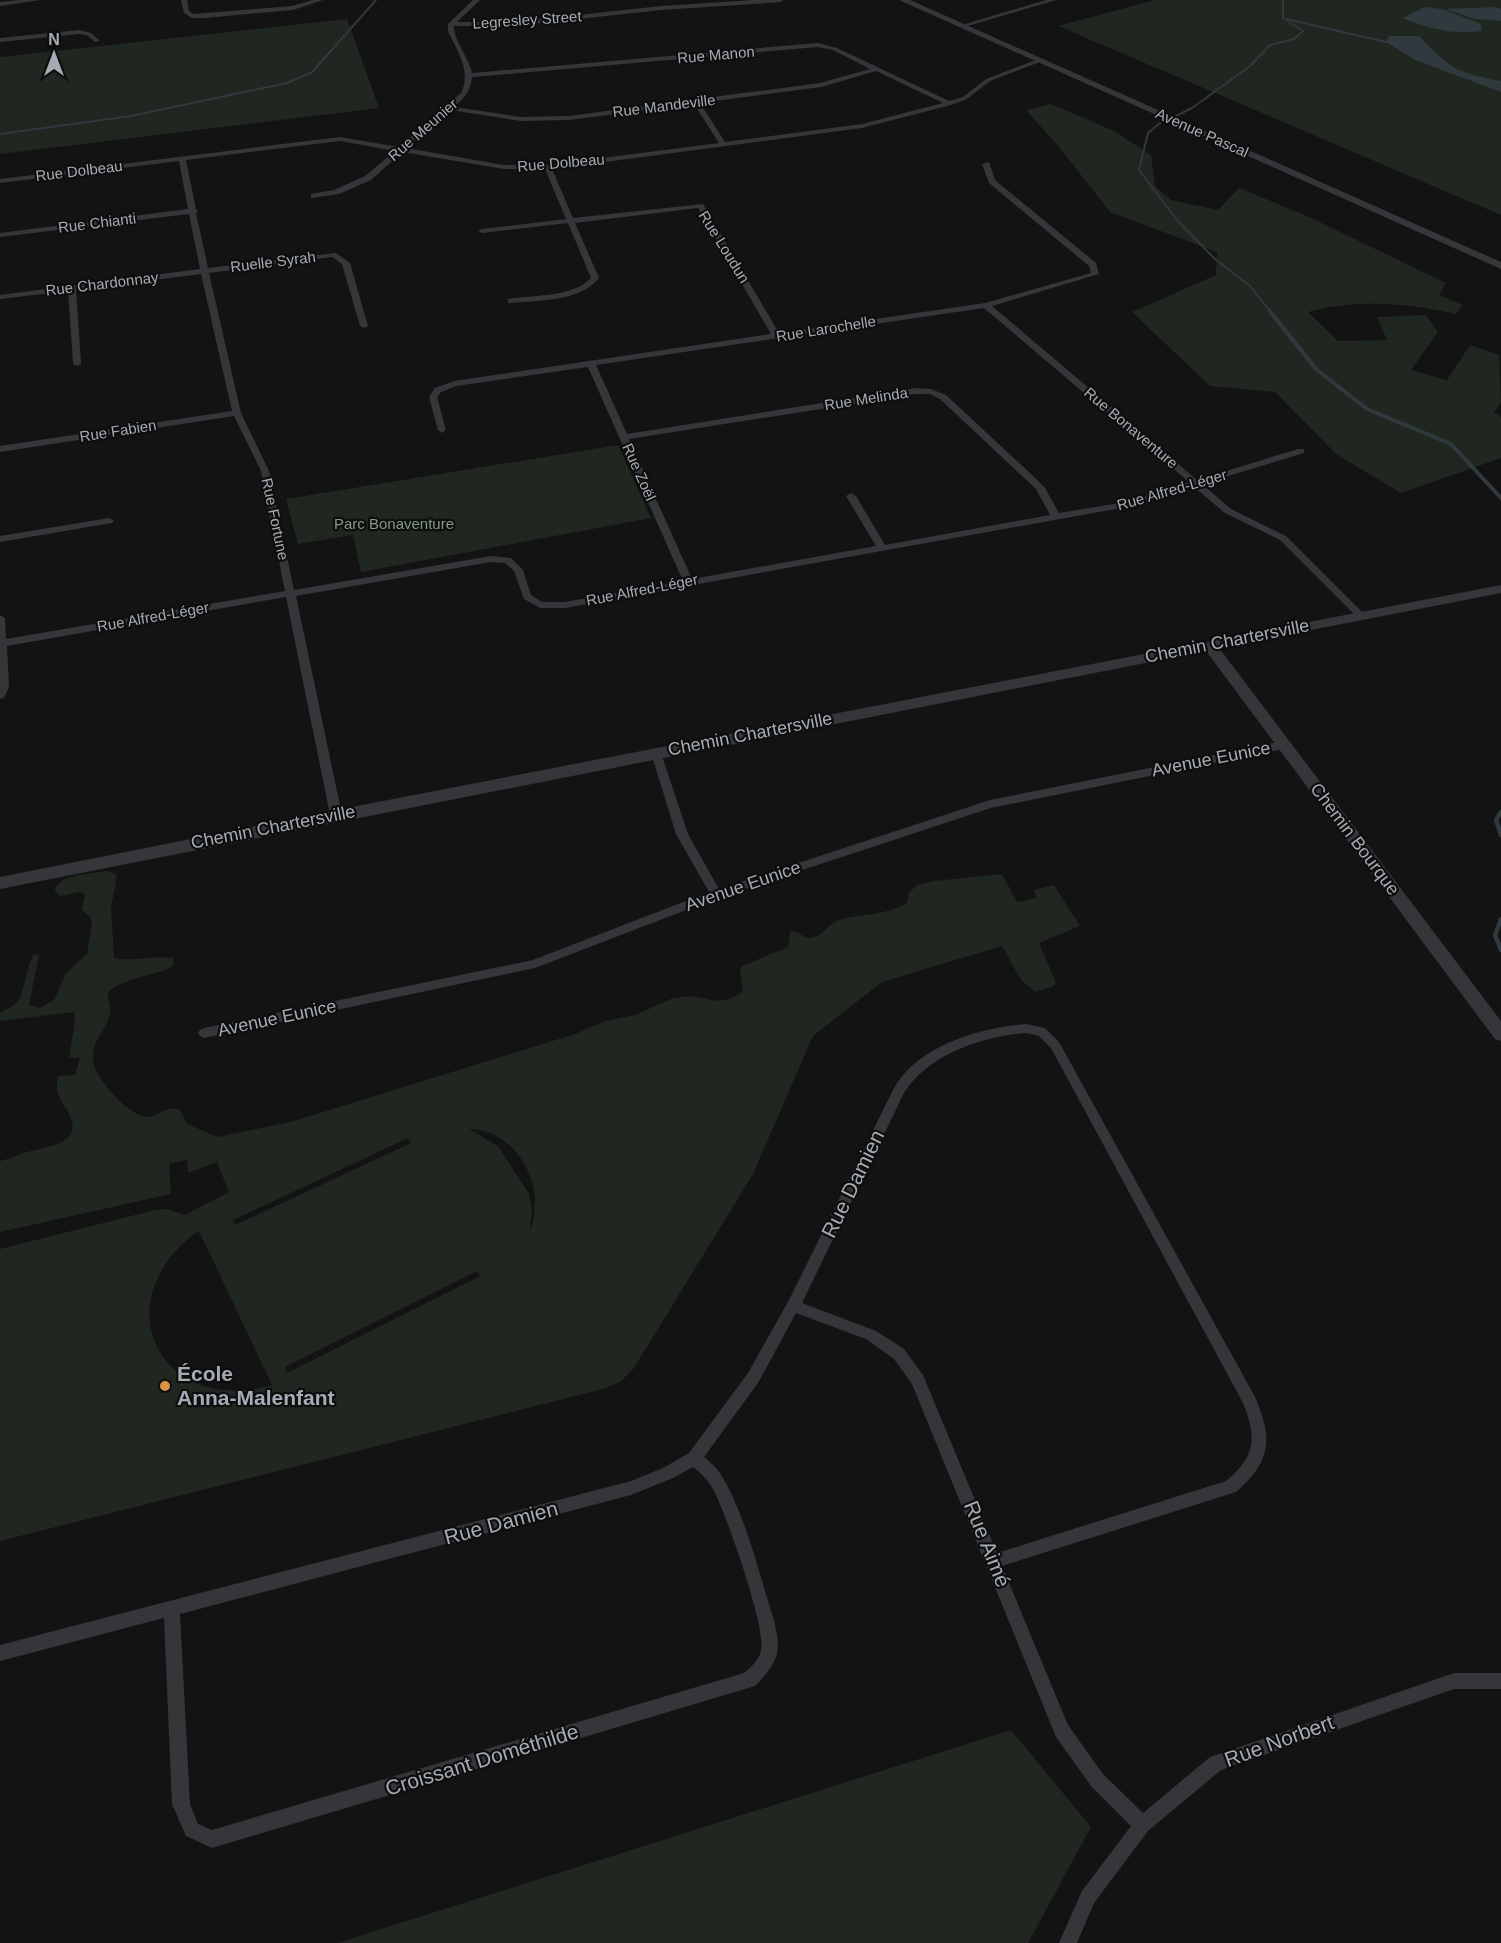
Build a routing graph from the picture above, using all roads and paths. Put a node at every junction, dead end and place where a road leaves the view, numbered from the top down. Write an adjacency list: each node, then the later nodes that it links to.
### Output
1 (37, 0): 8 (street)
2 (184, 0): 3 (street)
3 (320, 0)
4 (477, 0): 9 (street)
5 (781, 0): 9 (street, Legresley Street)
6 (903, 0): 10 (street, Avenue Pascal)
7 (1053, 0): 10 (street)
8 (0, 4)
9 (452, 24): 15 (street)
10 (962, 26): 13 (street, Avenue Pascal)
11 (0, 40): 12 (street)
12 (97, 42)
13 (1038, 61): 17 (street, Rue Dolbeau); 30 (street, Avenue Pascal)
14 (876, 69): 15 (street, Rue Manon); 16 (street, Rue Mandeville); 17 (street, Rue Manon)
15 (471, 75): 18 (street, Rue Meunier)
16 (696, 102): 18 (street, Rue Mandeville); 19 (street)
17 (949, 104): 19 (street, Rue Dolbeau)
18 (449, 108): 20 (street, Rue Meunier)
19 (723, 144): 23 (street, Rue Dolbeau)
20 (400, 150): 21 (street, Rue Dolbeau); 23 (street, Rue Dolbeau); 25 (street, Rue Meunier)
21 (182, 159): 24 (street, Rue Dolbeau); 26 (street, Rue Fortune)
22 (986, 164): 35 (street, Rue Larochelle)
23 (548, 167): 27 (street)
24 (0, 181)
25 (314, 196)
26 (194, 211): 29 (street, Rue Chianti); 31 (street, Rue Fortune)
27 (571, 221): 28 (street); 34 (street); 37 (street, Rue Loudun)
28 (482, 231)
29 (0, 235)
30 (1501, 266)
31 (204, 270): 32 (street, Rue Chardonnay); 36 (street, Ruelle Syrah); 40 (street, Rue Fortune)
32 (72, 288): 33 (street, Rue Chardonnay); 38 (street)
33 (0, 297)
34 (511, 301)
35 (986, 305): 37 (street, Rue Larochelle); 45 (street, Rue Bonaventure)
36 (364, 326)
37 (777, 337): 39 (street, Rue Larochelle)
38 (78, 364)
39 (591, 364): 41 (street, Rue Larochelle); 42 (street, Rue Zoël)
40 (237, 413): 43 (street, Rue Fabien); 53 (street, Rue Fortune)
41 (442, 430)
42 (623, 437): 47 (street, Rue Melinda); 51 (street, Rue Zoël)
43 (0, 449)
44 (1301, 451): 45 (street, Rue Alfred-Léger)
45 (1196, 483): 47 (street, Rue Alfred-Léger); 54 (street, Rue Bonaventure)
46 (851, 496): 50 (street)
47 (1056, 517): 50 (street, Rue Alfred-Léger)
48 (109, 521): 49 (street)
49 (0, 539)
50 (882, 548): 51 (street, Rue Alfred-Léger)
51 (688, 581): 53 (street, Rue Alfred-Léger)
52 (1501, 589): 54 (street, Chemin Chartersville)
53 (291, 593): 56 (street, Rue Alfred-Léger); 61 (street, Rue Fortune)
54 (1360, 615): 57 (street, Chemin Chartersville)
55 (0, 618): 56 (street)
56 (3, 643): 58 (street)
57 (1209, 645): 59 (street, Chemin Bourque); 60 (street, Chemin Chartersville)
58 (0, 696)
59 (1284, 745): 63 (street, Avenue Eunice); 65 (street, Chemin Bourque)
60 (656, 753): 61 (street, Chemin Chartersville); 63 (street)
61 (336, 814): 62 (street, Chemin Chartersville)
62 (0, 883)
63 (716, 894): 64 (street, Avenue Eunice)
64 (204, 1033)
65 (1501, 1034)
66 (794, 1306): 67 (street, Rue Damien); 68 (street, Rue Aimé); 68 (street, Rue Damien)
67 (694, 1458): 69 (street, Rue Damien); 69 (street, Croissant Dométhilde)
68 (994, 1561): 72 (street, Rue Aimé)
69 (172, 1609): 70 (street, Rue Damien)
70 (0, 1653)
71 (1501, 1681): 72 (street, Rue Norbert)
72 (1142, 1825): 73 (street, Rue Norbert)
73 (1068, 1943)

